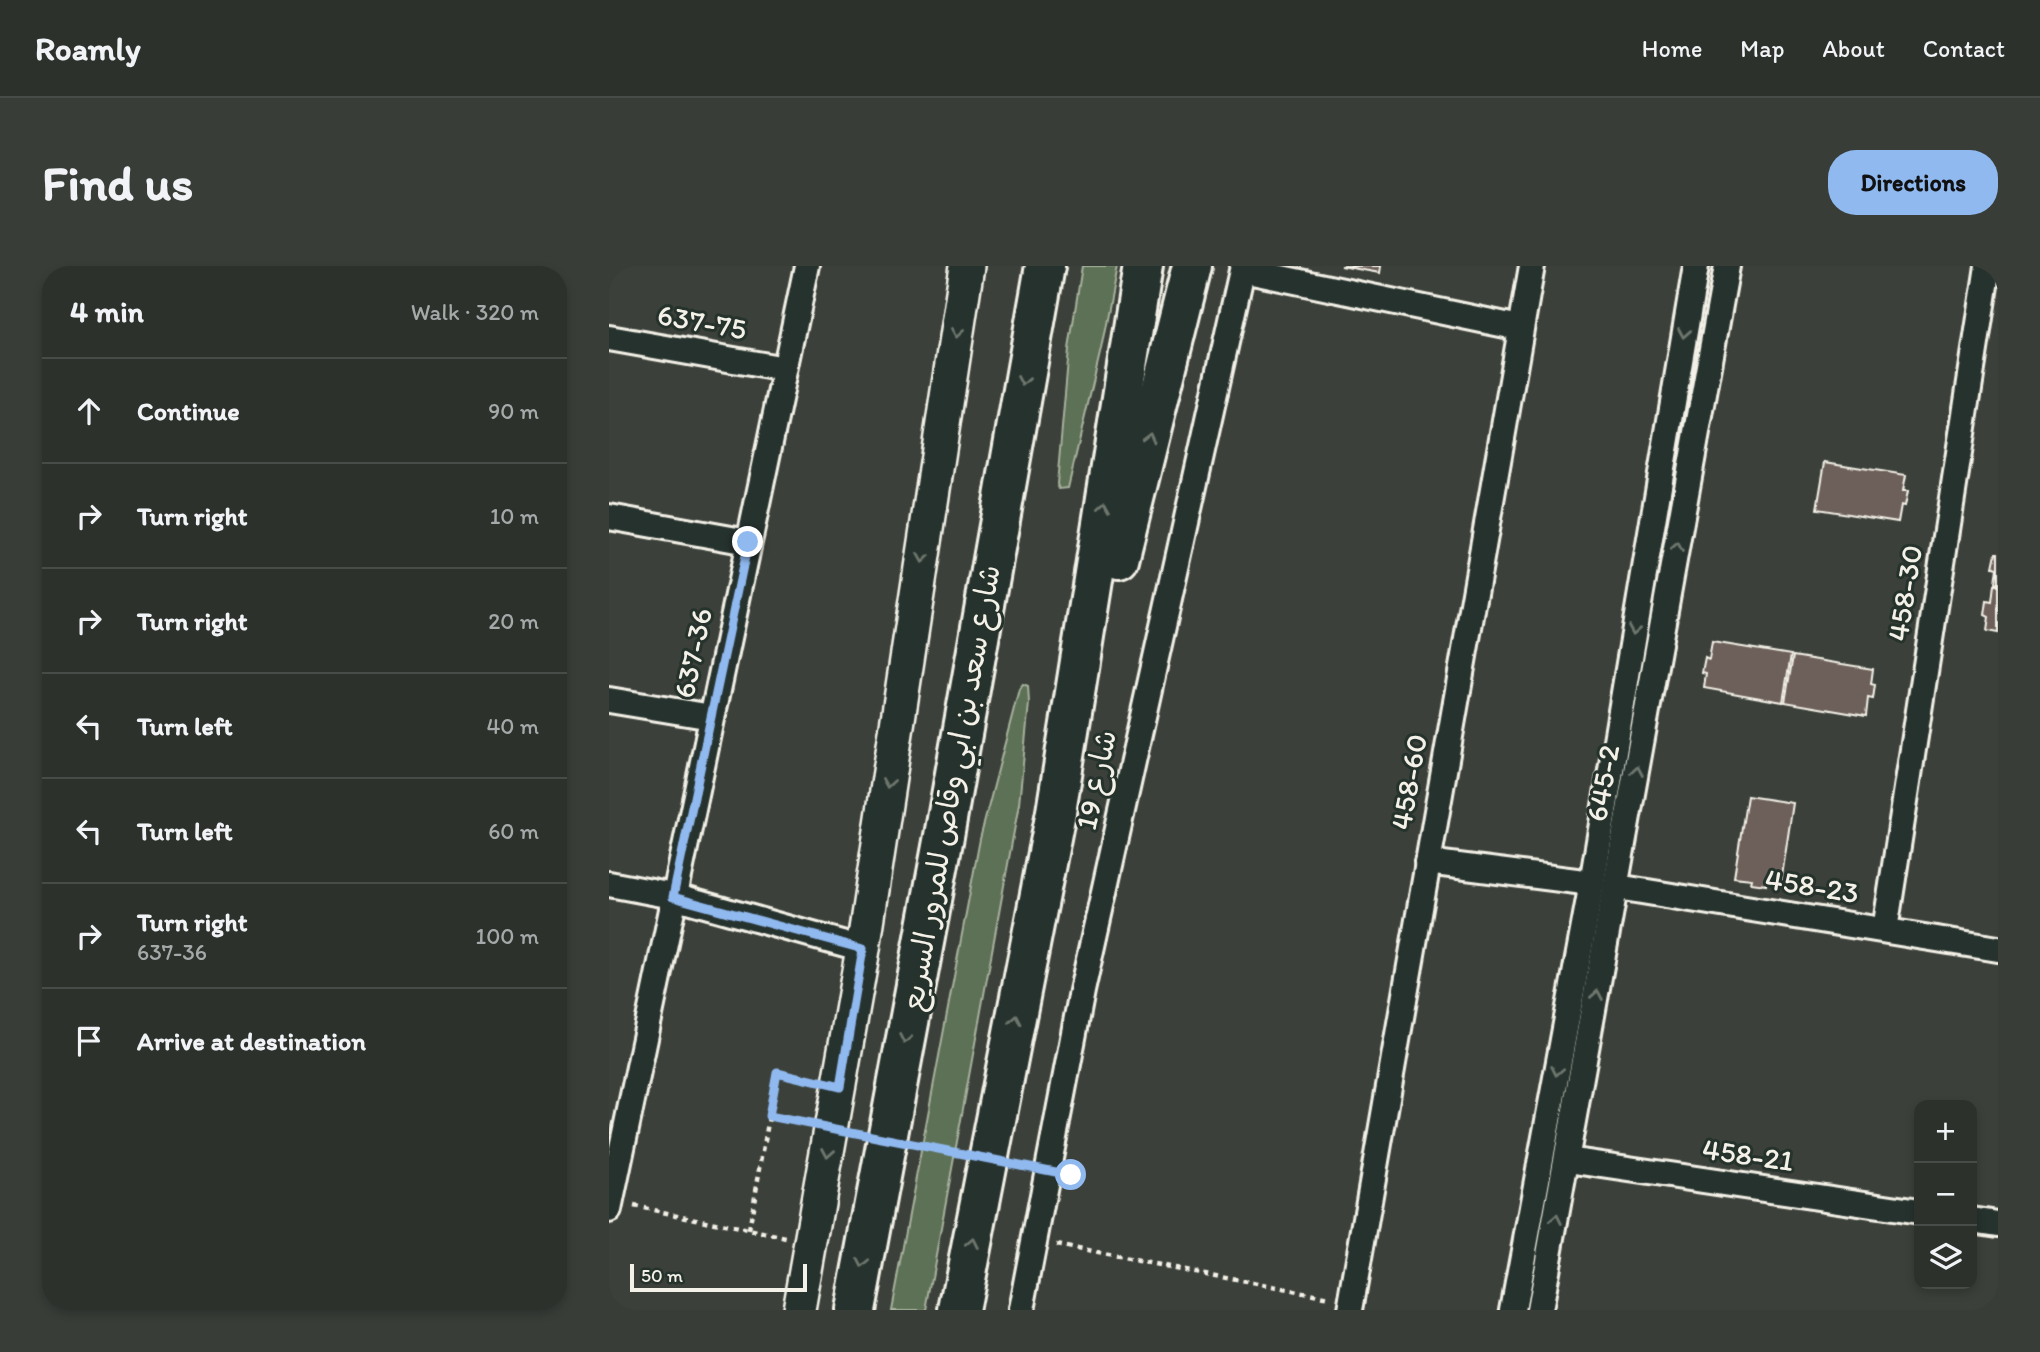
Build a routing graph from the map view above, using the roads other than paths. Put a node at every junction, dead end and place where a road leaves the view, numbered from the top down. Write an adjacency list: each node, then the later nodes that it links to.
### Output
1 (807, 266): 15 (street, 637-36)
2 (967, 266): 27 (street, one-way to 27)
3 (1039, 266): 12 (highway)
4 (1045, 266): 12 (highway, شارع سعد بن ابي وقاص للمرور السريع)
5 (1143, 266): 20 (highway, one-way to 5)
6 (1192, 266): 20 (highway, one-way to 6)
7 (1532, 266): 13 (street, 458-60)
8 (1696, 266): 22 (street, 645-2, one-way to 22)
9 (1727, 266): 24 (street, 645-2, one-way to 9)
10 (1988, 266): 26 (street, 458-30)
11 (1243, 268): 13 (street); 40 (street, شارع 19)
12 (1033, 323): 38 (highway, شارع سعد بن ابي وقاص للمرور السريع, one-way to 38)
13 (1520, 328): 21 (street, 458-60)
14 (609, 338): 15 (street, 637-75)
15 (785, 369): 17 (street, 637-36)
16 (609, 517): 17 (street)
17 (748, 542): 19 (street, 637-36)
18 (609, 700): 19 (street)
19 (712, 716): 25 (street, 637-36)
20 (1056, 812): 39 (highway, one-way to 20)
21 (1427, 862): 22 (street); 36 (street, 458-60)
22 (1592, 883): 34 (street, 645-2, one-way to 34)
23 (609, 884): 25 (street)
24 (1617, 887): 26 (street, 458-23); 29 (street, 645-2, one-way to 24)
25 (673, 897): 27 (street); 30 (street, 637-36)
26 (1885, 930): 28 (street, 458-23)
27 (863, 949): 37 (street, one-way to 37)
28 (1998, 949)
29 (1568, 1160): 31 (street, 458-21); 35 (street, 645-2, one-way to 29)
30 (610, 1206)
31 (1914, 1211)
32 (1977, 1221): 33 (street)
33 (1998, 1224)
34 (1524, 1248): 35 (street); 41 (street, 645-2)
35 (1549, 1251): 42 (street, 645-2)
36 (1350, 1306)
37 (799, 1310)
38 (855, 1310)
39 (959, 1310)
40 (1021, 1310)
41 (1513, 1310)
42 (1539, 1310)

